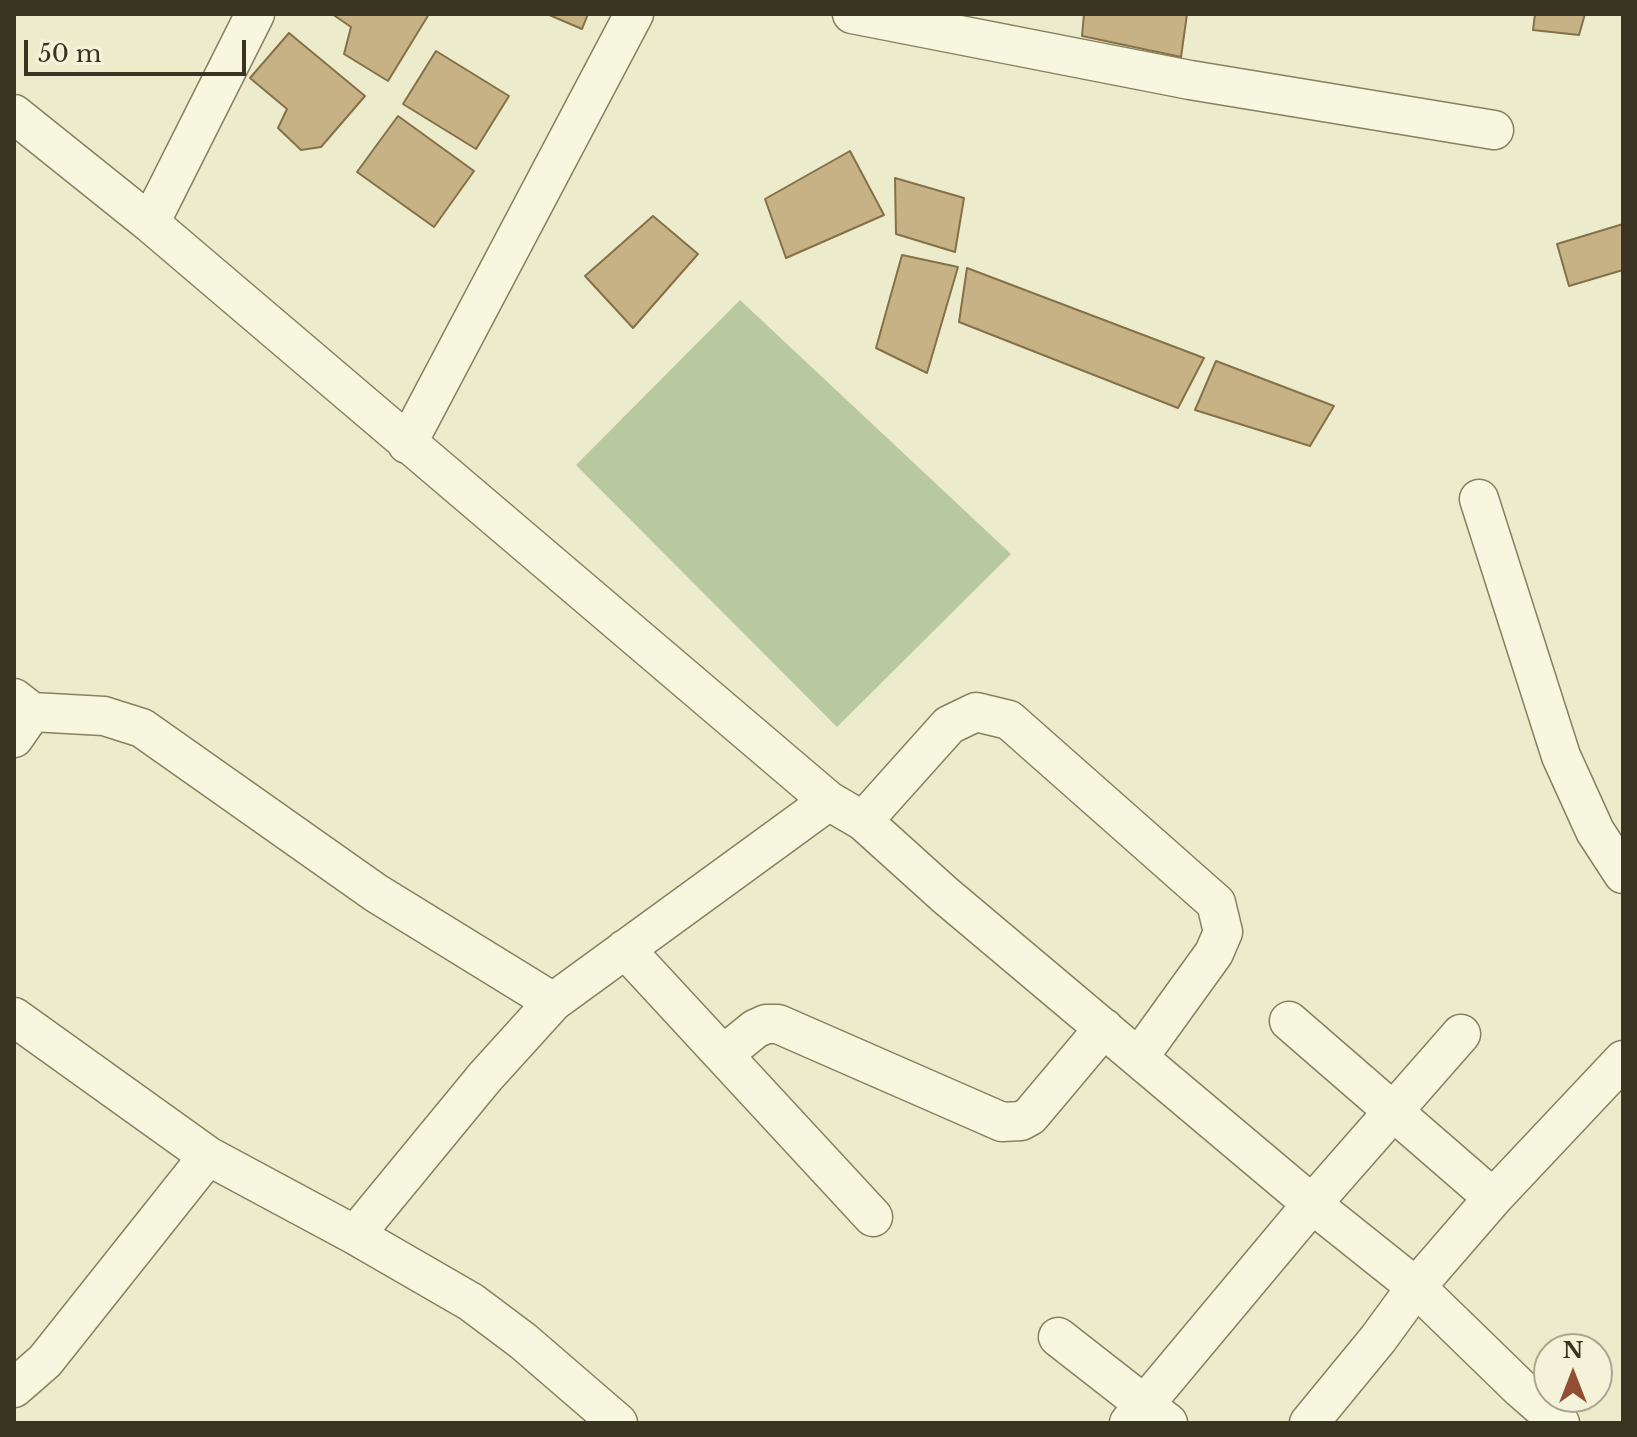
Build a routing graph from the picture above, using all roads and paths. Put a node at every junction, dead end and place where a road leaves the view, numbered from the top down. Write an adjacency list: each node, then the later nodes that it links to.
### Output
1 (255, 14): 6 (street)
2 (634, 14): 7 (street)
3 (852, 14): 5 (street)
4 (14, 114): 6 (street)
5 (1494, 130)
6 (150, 223): 7 (street)
7 (407, 444): 10 (street)
8 (1479, 499): 12 (street)
9 (20, 716): 14 (street)
10 (829, 801): 11 (street); 13 (street)
11 (863, 821): 17 (street); 20 (street)
12 (1623, 874)
13 (625, 949): 14 (street); 19 (street)
14 (553, 1002): 27 (street)
15 (14, 1017): 23 (street)
16 (1289, 1021): 22 (street)
17 (1104, 1028): 19 (street); 20 (street)
18 (1461, 1034): 22 (street)
19 (723, 1055): 26 (street)
20 (1139, 1057): 25 (street)
21 (1623, 1060): 24 (street)
22 (1393, 1111): 24 (street); 25 (street)
23 (208, 1156): 27 (street); 30 (street)
24 (1493, 1198): 28 (street)
25 (1312, 1204): 28 (street); 31 (street)
26 (873, 1217)
27 (355, 1235): 33 (street)
28 (1416, 1287): 32 (street); 34 (street)
29 (1058, 1337): 31 (street)
30 (14, 1388)
31 (1147, 1417)
32 (1323, 1418)
33 (618, 1423)
34 (1560, 1423)

